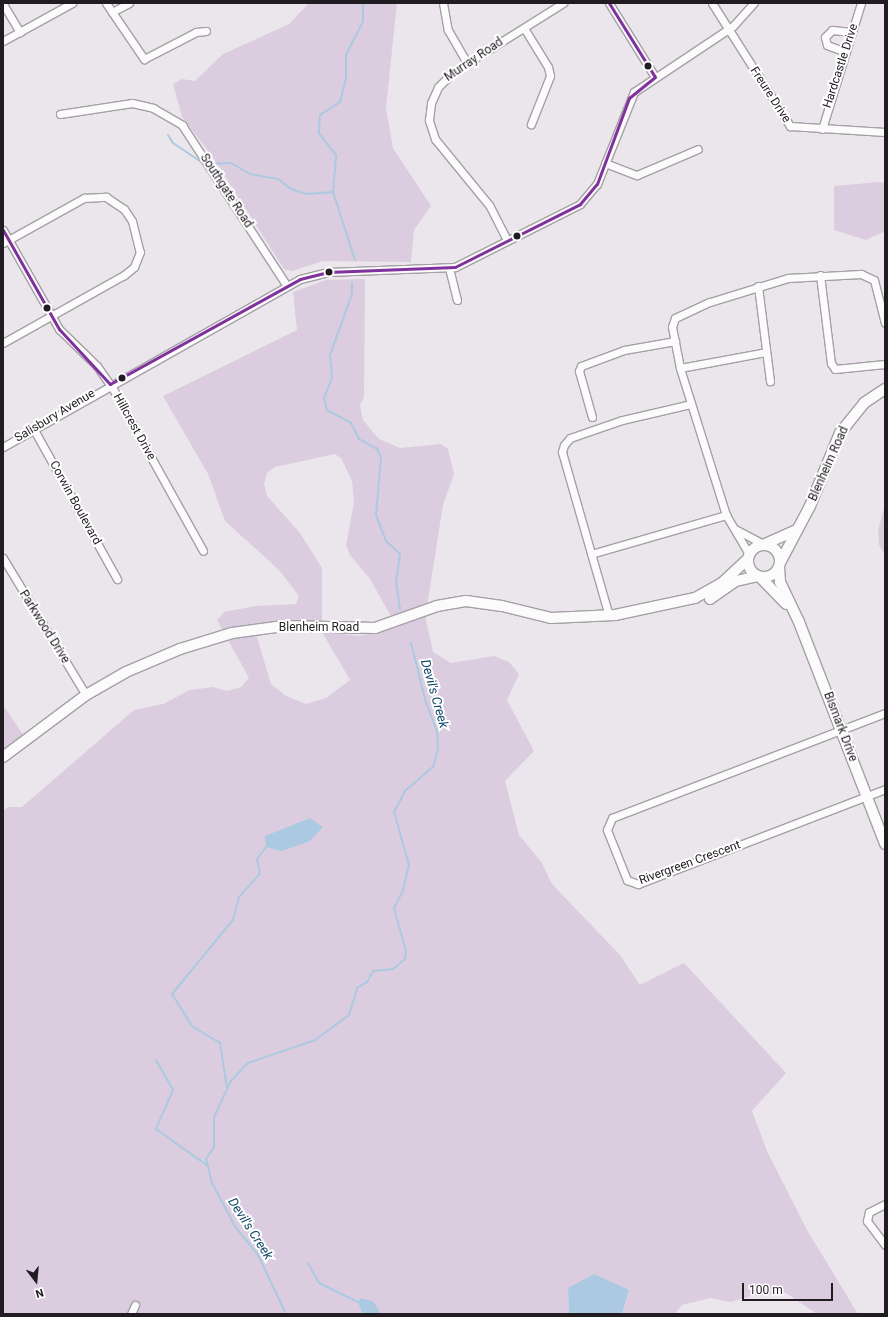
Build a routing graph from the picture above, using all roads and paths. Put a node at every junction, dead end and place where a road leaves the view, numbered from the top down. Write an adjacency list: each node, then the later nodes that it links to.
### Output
1 (72, 3): 15 (street)
2 (106, 3): 11 (street)
3 (129, 3): 11 (street)
4 (443, 3): 19 (street)
5 (563, 3): 12 (street, Murray Road)
6 (609, 3): 20 (street)
7 (712, 3): 13 (street, Freure Drive)
8 (754, 3): 13 (street, Salisbury Avenue)
9 (861, 3): 16 (street, Hardcastle Drive)
10 (3, 4): 15 (street)
11 (112, 12): 14 (street)
12 (524, 28): 19 (street, Murray Road); 22 (street)
13 (728, 29): 20 (street, Salisbury Avenue); 23 (street, Freure Drive)
14 (206, 31)
15 (20, 32): 17 (street)
16 (852, 32): 18 (street, Hardcastle Drive); 18 (street)
17 (3, 41)
18 (846, 52): 23 (street, Hardcastle Drive)
19 (467, 63): 28 (street, Murray Road)
20 (655, 77): 26 (street, Salisbury Avenue)
21 (60, 114): 32 (street, Southgate Road)
22 (531, 124)
23 (822, 129): 24 (street, Freure Drive)
24 (885, 132)
25 (698, 149): 26 (street)
26 (604, 163): 28 (street, Salisbury Avenue)
27 (3, 230): 29 (street, Hillcrest Drive)
28 (507, 240): 30 (street, Salisbury Avenue)
29 (6, 241): 35 (street, Hillcrest Drive); 35 (street)
30 (449, 268): 32 (street, Salisbury Avenue); 34 (street)
31 (820, 275): 33 (street); 36 (street); 40 (street)
32 (287, 286): 43 (street, Salisbury Avenue)
33 (758, 286): 37 (street); 39 (street)
34 (457, 300)
35 (51, 316): 38 (street); 43 (street, Hillcrest Drive)
36 (885, 323)
37 (675, 341): 41 (street); 46 (street)
38 (3, 343)
39 (766, 352): 41 (street); 42 (street)
40 (885, 364)
41 (680, 368): 45 (street)
42 (770, 381)
43 (110, 384): 47 (street, Salisbury Avenue); 53 (street, Hillcrest Drive)
44 (885, 389): 51 (main road, Blenheim Road)
45 (691, 404): 49 (street); 54 (street)
46 (592, 417)
47 (33, 428): 48 (street, Salisbury Avenue); 59 (street, Corwin Boulevard)
48 (3, 447)
49 (726, 515): 50 (street); 54 (street)
50 (737, 530): 52 (street); 55 (street)
51 (797, 530): 52 (main road); 57 (main road, Blenheim Road)
52 (764, 544): 55 (main road); 57 (main road)
53 (203, 551)
54 (591, 554): 61 (street)
55 (748, 557): 58 (main road); 61 (main road, Blenheim Road)
56 (3, 558): 62 (street, Parkwood Drive)
57 (780, 564): 58 (main road); 60 (main road, Bismark Drive)
58 (759, 577): 60 (main road, Bismark Drive); 61 (main road, Blenheim Road)
59 (117, 579)
60 (794, 611): 64 (main road, Bismark Drive)
61 (612, 616): 62 (main road, Blenheim Road)
62 (86, 695): 65 (main road, Blenheim Road)
63 (885, 713): 64 (street, Rivergreen Crescent)
64 (841, 730): 67 (main road, Bismark Drive); 67 (street, Rivergreen Crescent)
65 (3, 757)
66 (885, 789): 67 (street, Rivergreen Crescent)
67 (866, 796): 68 (main road, Bismark Drive)
68 (885, 844)
69 (885, 1204): 70 (street)
70 (885, 1245)
71 (135, 1305): 72 (street)
72 (131, 1314)

